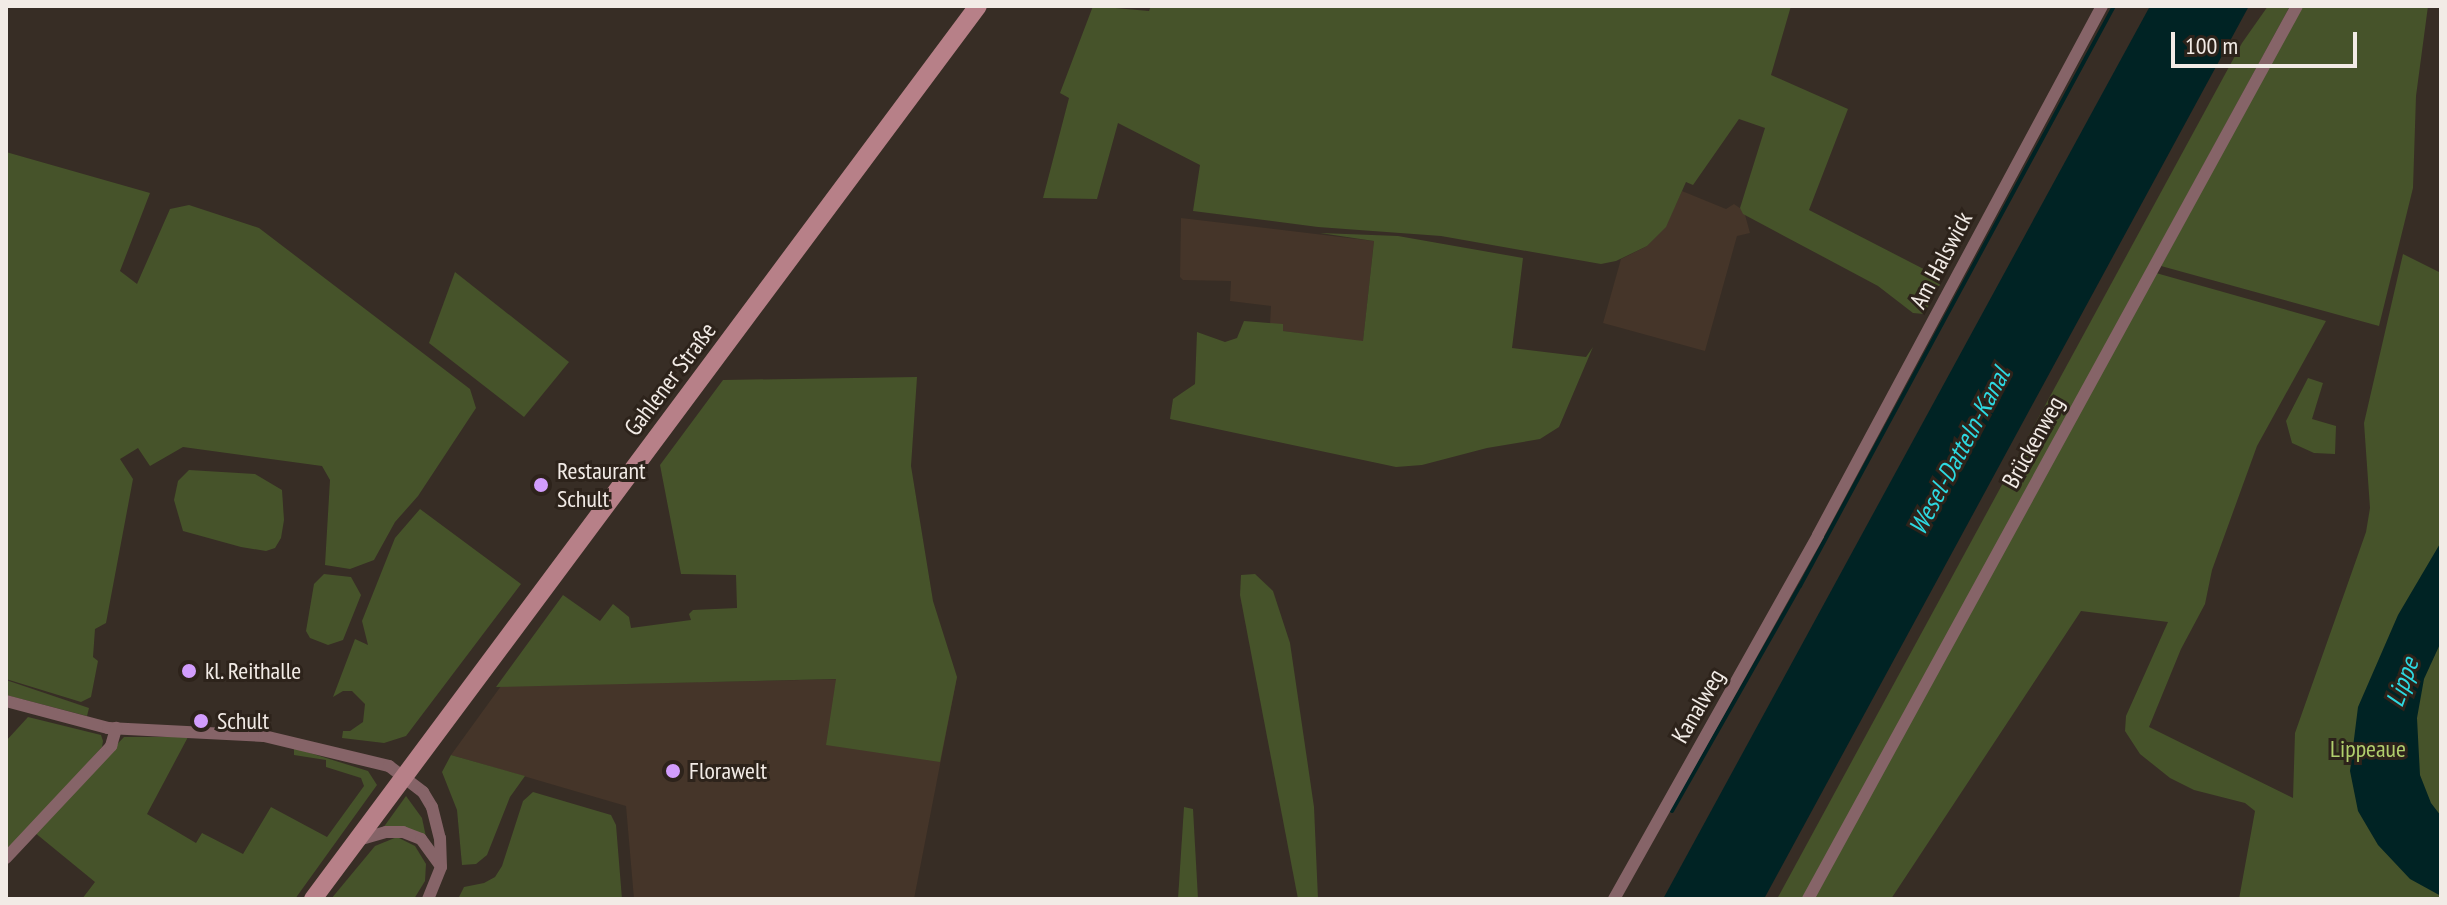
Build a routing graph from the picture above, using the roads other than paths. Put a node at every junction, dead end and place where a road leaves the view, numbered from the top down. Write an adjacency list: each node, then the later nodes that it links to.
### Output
1 (978, 6): 7 (main road, Gahlener Straße)
2 (2102, 6): 4 (street, Am Halswick)
3 (2297, 6): 14 (street, Brückenweg)
4 (1818, 535): 13 (street, Kanalweg)
5 (6, 701): 6 (street)
6 (116, 728): 7 (street); 9 (street)
7 (405, 777): 8 (main road, Gahlener Straße); 10 (street)
8 (357, 840): 10 (street); 11 (main road, Gahlener Straße)
9 (6, 858)
10 (441, 867): 12 (street)
11 (313, 899)
12 (428, 899)
13 (1614, 899)
14 (1808, 899)

